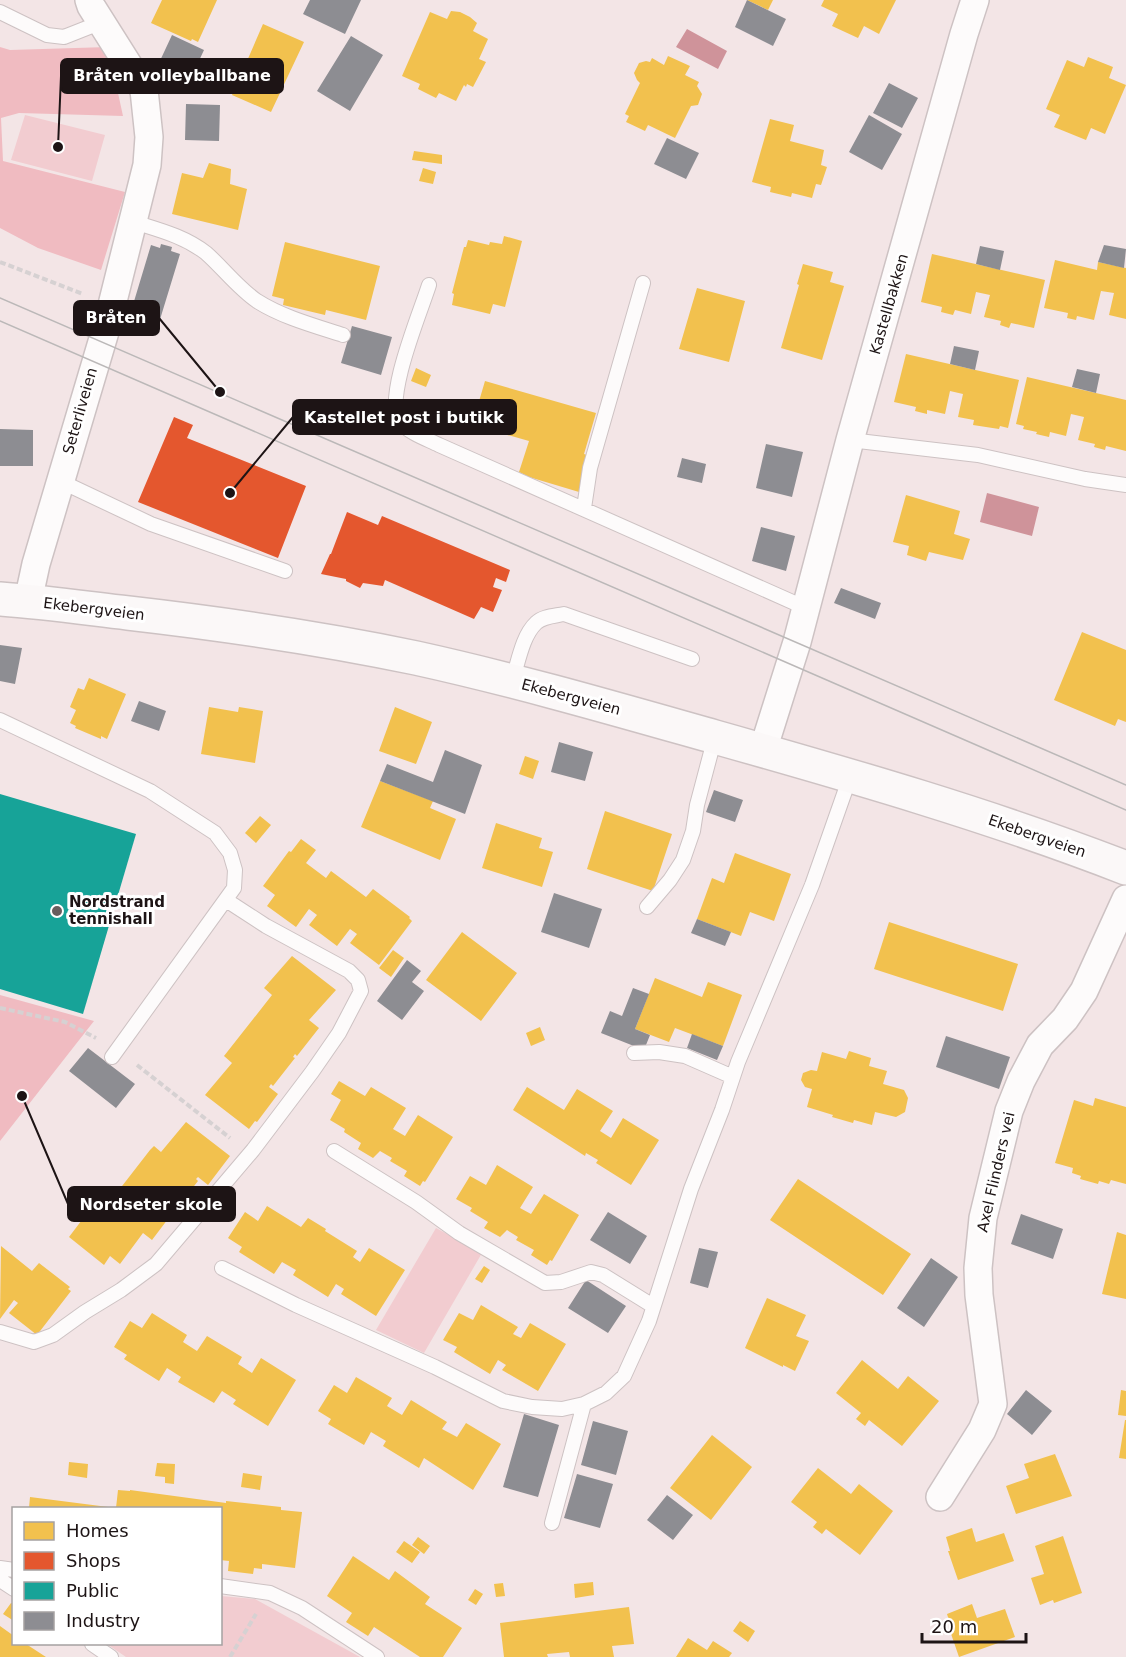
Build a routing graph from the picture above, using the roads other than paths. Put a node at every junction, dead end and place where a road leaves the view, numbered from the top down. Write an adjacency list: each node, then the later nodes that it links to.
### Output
1 (975, 0): 8 (street, Kastellbakken)
2 (95, 11): 3 (lane); 4 (street, Seterliveien)
3 (0, 12)
4 (134, 222): 7 (lane); 9 (street, Seterliveien)
5 (643, 283): 11 (lane)
6 (429, 285): 11 (lane)
7 (343, 335)
8 (850, 440): 10 (lane); 14 (street, Kastellbakken)
9 (60, 481): 12 (lane); 13 (street, Seterliveien)
10 (1126, 485)
11 (584, 508): 14 (lane)
12 (285, 571)
13 (14, 600): 16 (main road, Ekebergveien)
14 (806, 608): 19 (street, Kastellbakken)
15 (692, 659): 16 (lane)
16 (512, 681): 18 (main road, Ekebergveien)
17 (0, 720): 23 (lane)
18 (716, 737): 19 (main road, Ekebergveien); 24 (lane)
19 (763, 750): 20 (main road, Ekebergveien)
20 (850, 777): 21 (main road, Ekebergveien); 27 (lane)
21 (1126, 868)
22 (1126, 899): 33 (street, Axel Flinders vei)
23 (226, 900): 25 (lane); 31 (lane)
24 (647, 908)
25 (115, 1053)
26 (634, 1053): 27 (lane)
27 (733, 1077): 30 (lane)
28 (334, 1151): 30 (lane)
29 (222, 1268): 32 (lane)
30 (653, 1306): 32 (lane)
31 (0, 1332)
32 (584, 1404): 34 (lane)
33 (940, 1497)
34 (552, 1523)
35 (222, 1586): 38 (lane)
36 (93, 1645): 37 (lane)
37 (111, 1657)
38 (377, 1657)

